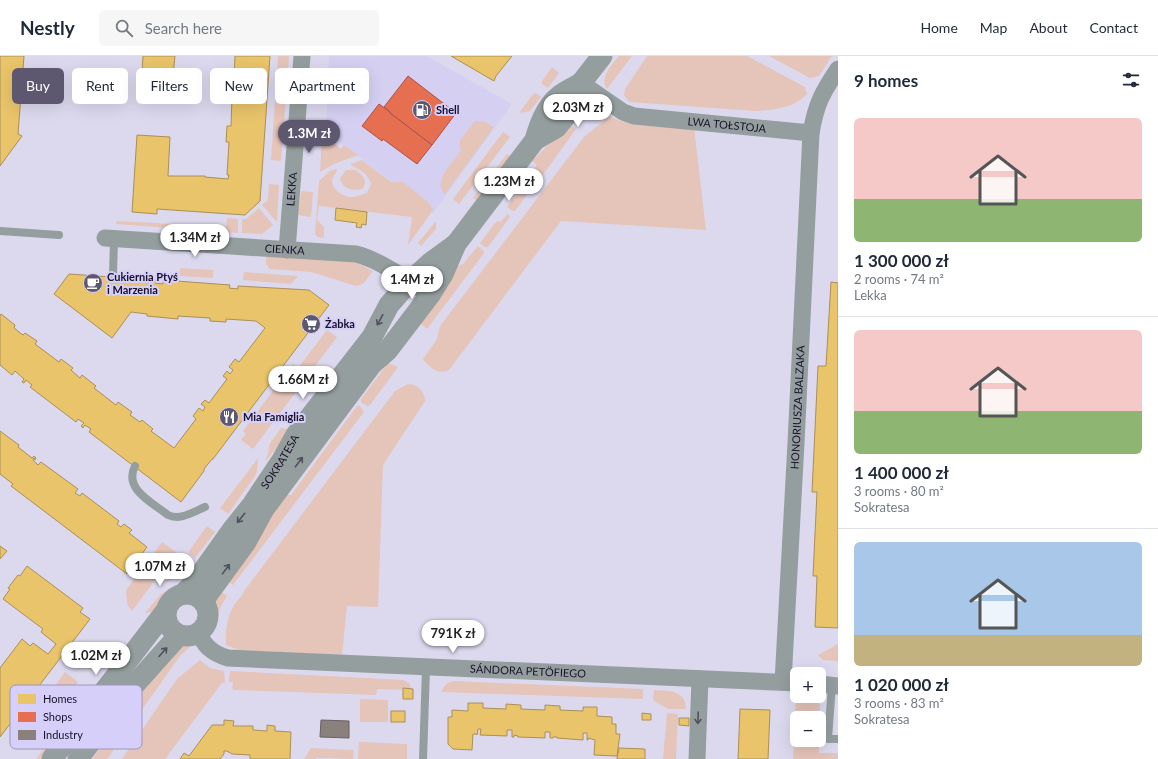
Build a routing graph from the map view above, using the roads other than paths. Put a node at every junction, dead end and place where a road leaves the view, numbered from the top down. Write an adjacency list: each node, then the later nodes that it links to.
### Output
1 (302, 56): 10 (street, LEKKA)
2 (602, 56): 4 (street, SOKRATESA)
3 (838, 69): 5 (street)
4 (581, 84): 5 (street, LWA TOŁSTOJA); 9 (street, SOKRATESA)
5 (811, 133): 20 (street, HONORIUSZA BALZAKA)
6 (0, 231): 7 (lane)
7 (59, 235)
8 (110, 238): 10 (street, CIENKA); 11 (lane)
9 (456, 244): 12 (street, SOKRATESA); 13 (street, SOKRATESA)
10 (287, 250): 12 (street, CIENKA)
11 (113, 277)
12 (409, 282): 13 (street, CIENKA); 16 (street, SOKRATESA, one-way to 16)
13 (430, 295): 16 (street, SOKRATESA, one-way to 13)
14 (135, 466): 15 (lane)
15 (205, 507)
16 (194, 597): 17 (street); 18 (street)
17 (165, 612): 19 (street); 24 (street)
18 (199, 632): 19 (street); 21 (street, SÁNDORA PETÖFIEGO)
19 (179, 635): 25 (street, one-way to 19)
20 (790, 667)
21 (426, 668): 22 (street, SÁNDORA PETÖFIEGO); 32 (lane)
22 (700, 679): 23 (street, SÁNDORA PETÖFIEGO); 33 (street, one-way to 33)
23 (790, 682)
24 (109, 685)
25 (133, 685)
26 (830, 685): 27 (lane)
27 (838, 739)
28 (60, 749): 30 (street)
29 (85, 749): 31 (street, one-way to 29)
30 (52, 759)
31 (78, 759)
32 (424, 759)
33 (697, 759)

